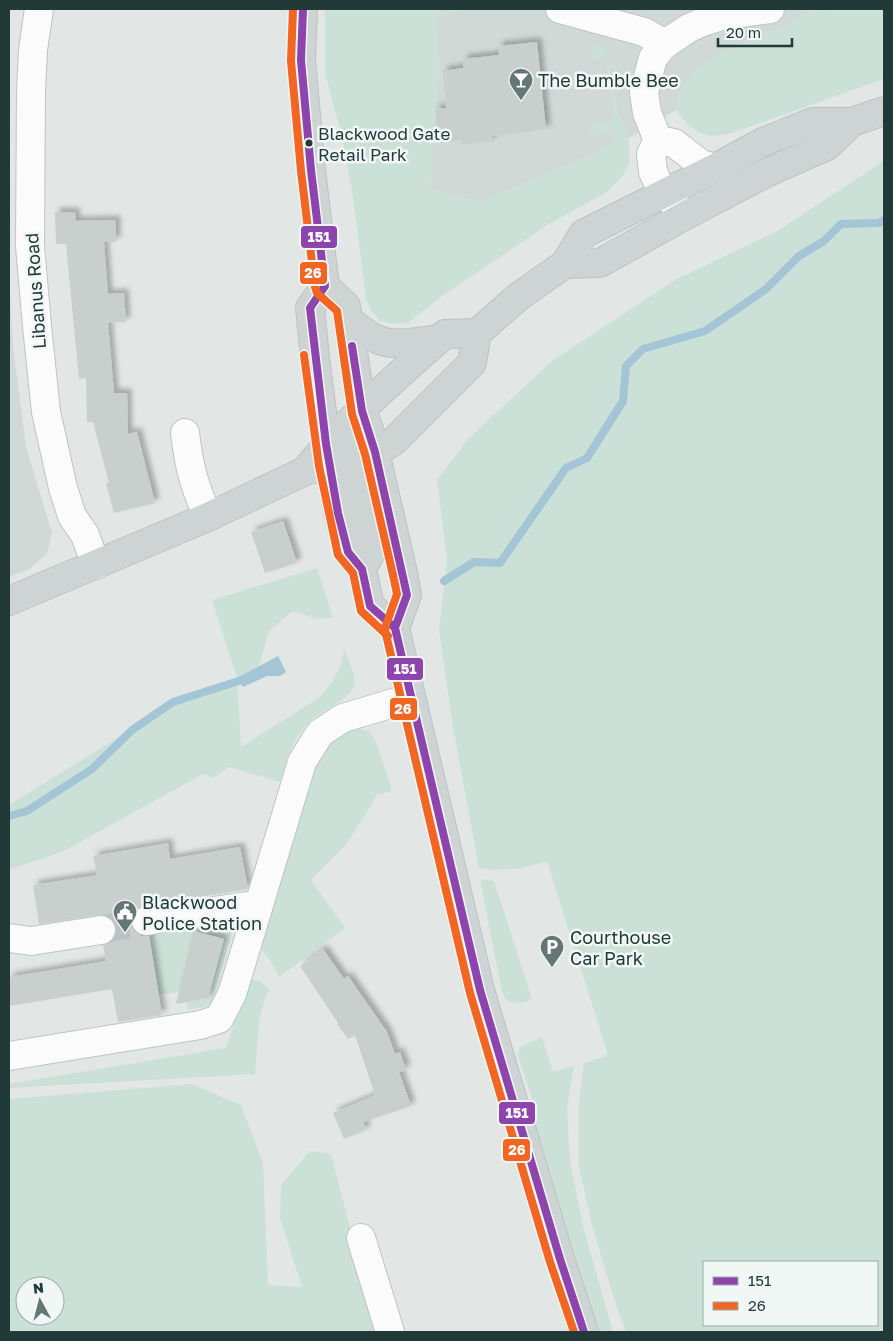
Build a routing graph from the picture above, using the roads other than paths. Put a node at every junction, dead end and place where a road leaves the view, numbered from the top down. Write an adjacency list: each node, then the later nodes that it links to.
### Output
1 (38, 9): 21 (street, Libanus Road)
2 (303, 9): 13 (main road)
3 (560, 9): 5 (street)
4 (770, 9): 5 (street)
5 (665, 44): 8 (street)
6 (884, 112): 7 (main road)
7 (852, 122): 9 (main road); 11 (main road)
8 (658, 140): 9 (street); 10 (street)
9 (715, 168): 10 (main road)
10 (663, 193): 11 (street); 12 (main road)
11 (686, 215): 12 (main road)
12 (565, 264): 15 (main road)
13 (325, 286): 14 (main road); 19 (main road)
14 (348, 319): 16 (main road); 18 (main road)
15 (477, 333): 16 (main road); 18 (main road)
16 (439, 339): 18 (main road)
17 (185, 433): 20 (street)
18 (365, 437): 19 (main road); 19 (main road); 22 (main road); 24 (main road)
19 (320, 460): 20 (main road); 22 (main road)
20 (208, 517): 21 (main road)
21 (96, 565): 23 (main road)
22 (362, 569): 24 (main road)
23 (9, 602)
24 (395, 628): 25 (main road)
25 (410, 698): 26 (street); 33 (main road)
26 (258, 908): 27 (street); 30 (street)
27 (146, 921)
28 (101, 930): 29 (street)
29 (9, 938)
30 (9, 1056)
31 (361, 1238): 32 (street)
32 (390, 1332)
33 (584, 1332)

